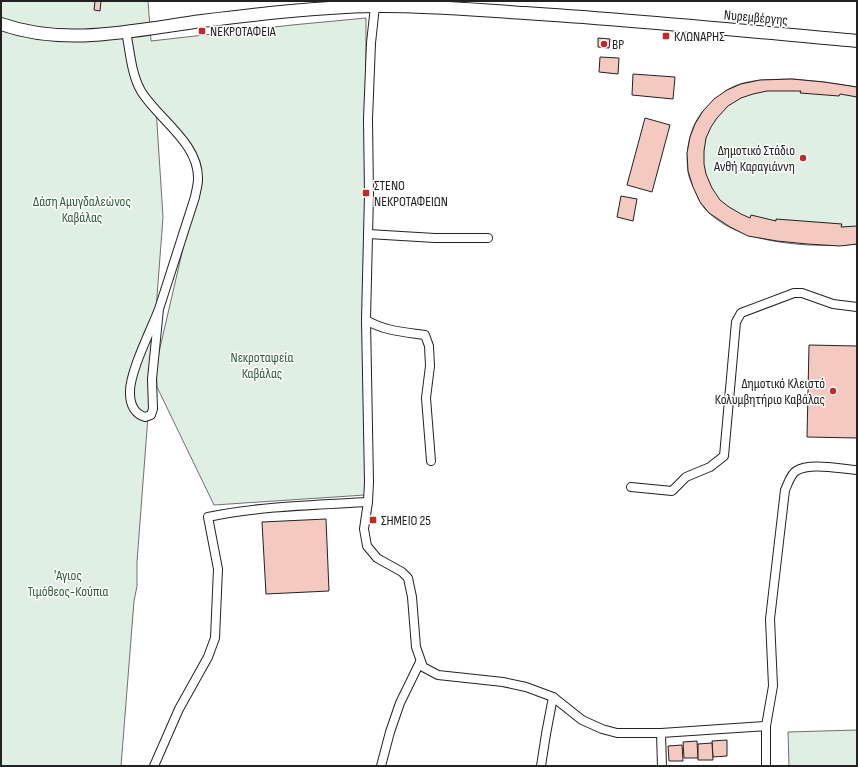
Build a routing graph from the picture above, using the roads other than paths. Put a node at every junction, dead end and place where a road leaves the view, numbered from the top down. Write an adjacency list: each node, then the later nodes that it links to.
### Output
1 (375, 6): 3 (main road, Νυρεμβέργης); 4 (main road, Νυρεμβέργης); 5 (street)
2 (1, 24): 3 (main road, Νυρεμβέργης)
3 (126, 32): 8 (street)
4 (857, 41)
5 (368, 234): 6 (street); 9 (street)
6 (488, 238)
7 (857, 307): 12 (street)
8 (159, 309): 8 (street)
9 (366, 320): 10 (street); 13 (street)
10 (430, 461)
11 (857, 470): 16 (street)
12 (631, 487)
13 (368, 502): 14 (street); 18 (street)
14 (420, 662): 15 (street); 19 (street)
15 (553, 697): 17 (street); 20 (street)
16 (766, 726): 17 (street); 22 (street)
17 (661, 733): 21 (street)
18 (154, 766)
19 (381, 766)
20 (541, 766)
21 (662, 766)
22 (766, 766)

